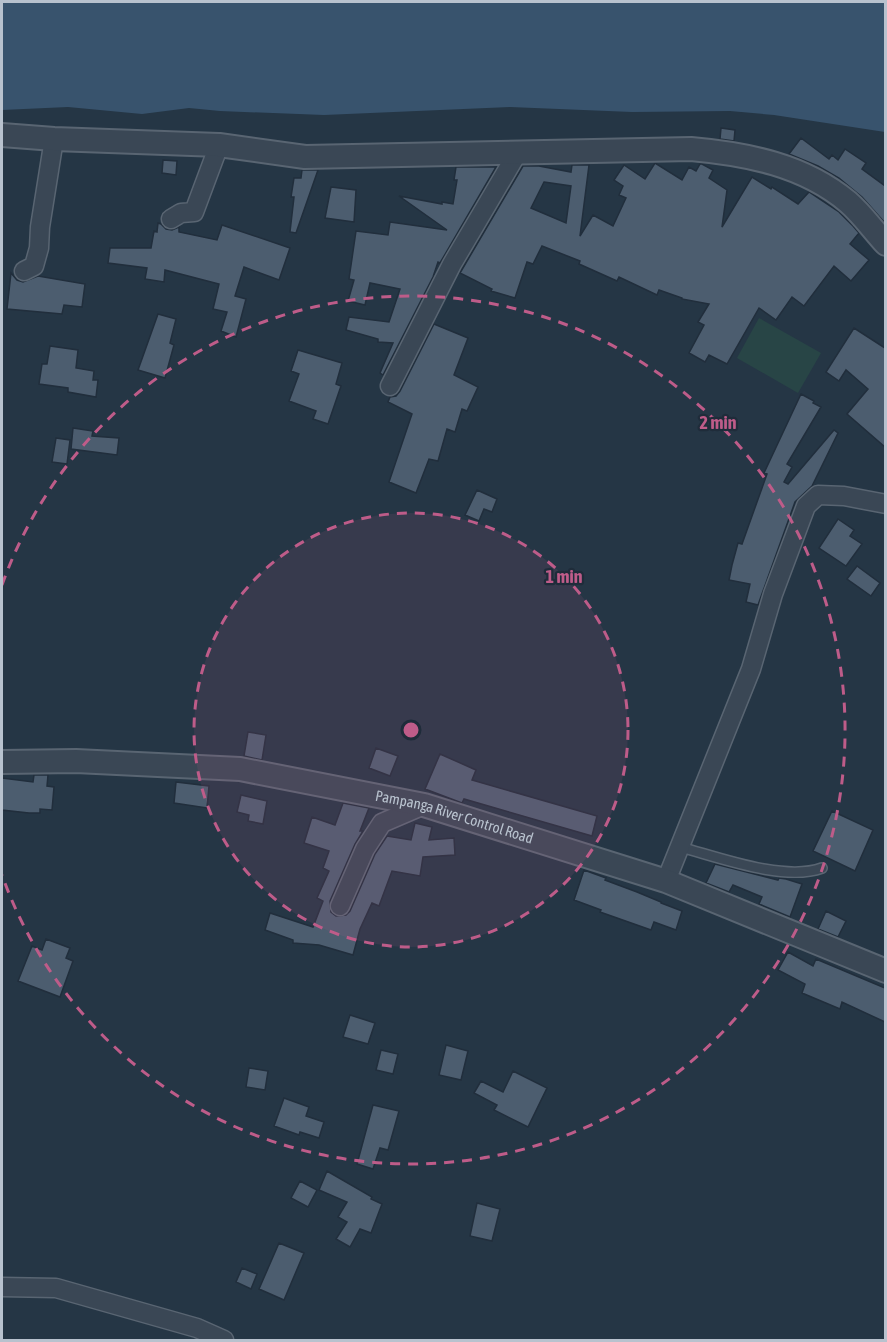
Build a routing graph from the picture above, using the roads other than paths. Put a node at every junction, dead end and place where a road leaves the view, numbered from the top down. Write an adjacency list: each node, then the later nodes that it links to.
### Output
1 (2, 135): 2 (street)
2 (54, 139): 3 (street); 7 (street)
3 (219, 145): 4 (street); 5 (street)
4 (518, 152): 6 (street); 8 (street)
5 (171, 219)
6 (885, 244)
7 (24, 271)
8 (390, 386)
9 (885, 504): 12 (street)
10 (2, 762): 11 (street, Pampanga River Control Road)
11 (424, 805): 14 (street, Pampanga River Control Road); 15 (street)
12 (680, 847): 13 (lane); 14 (street)
13 (822, 868)
14 (666, 881): 16 (street, Pampanga River Control Road)
15 (340, 906)
16 (885, 971)
17 (2, 1287): 18 (street)
18 (224, 1341)

